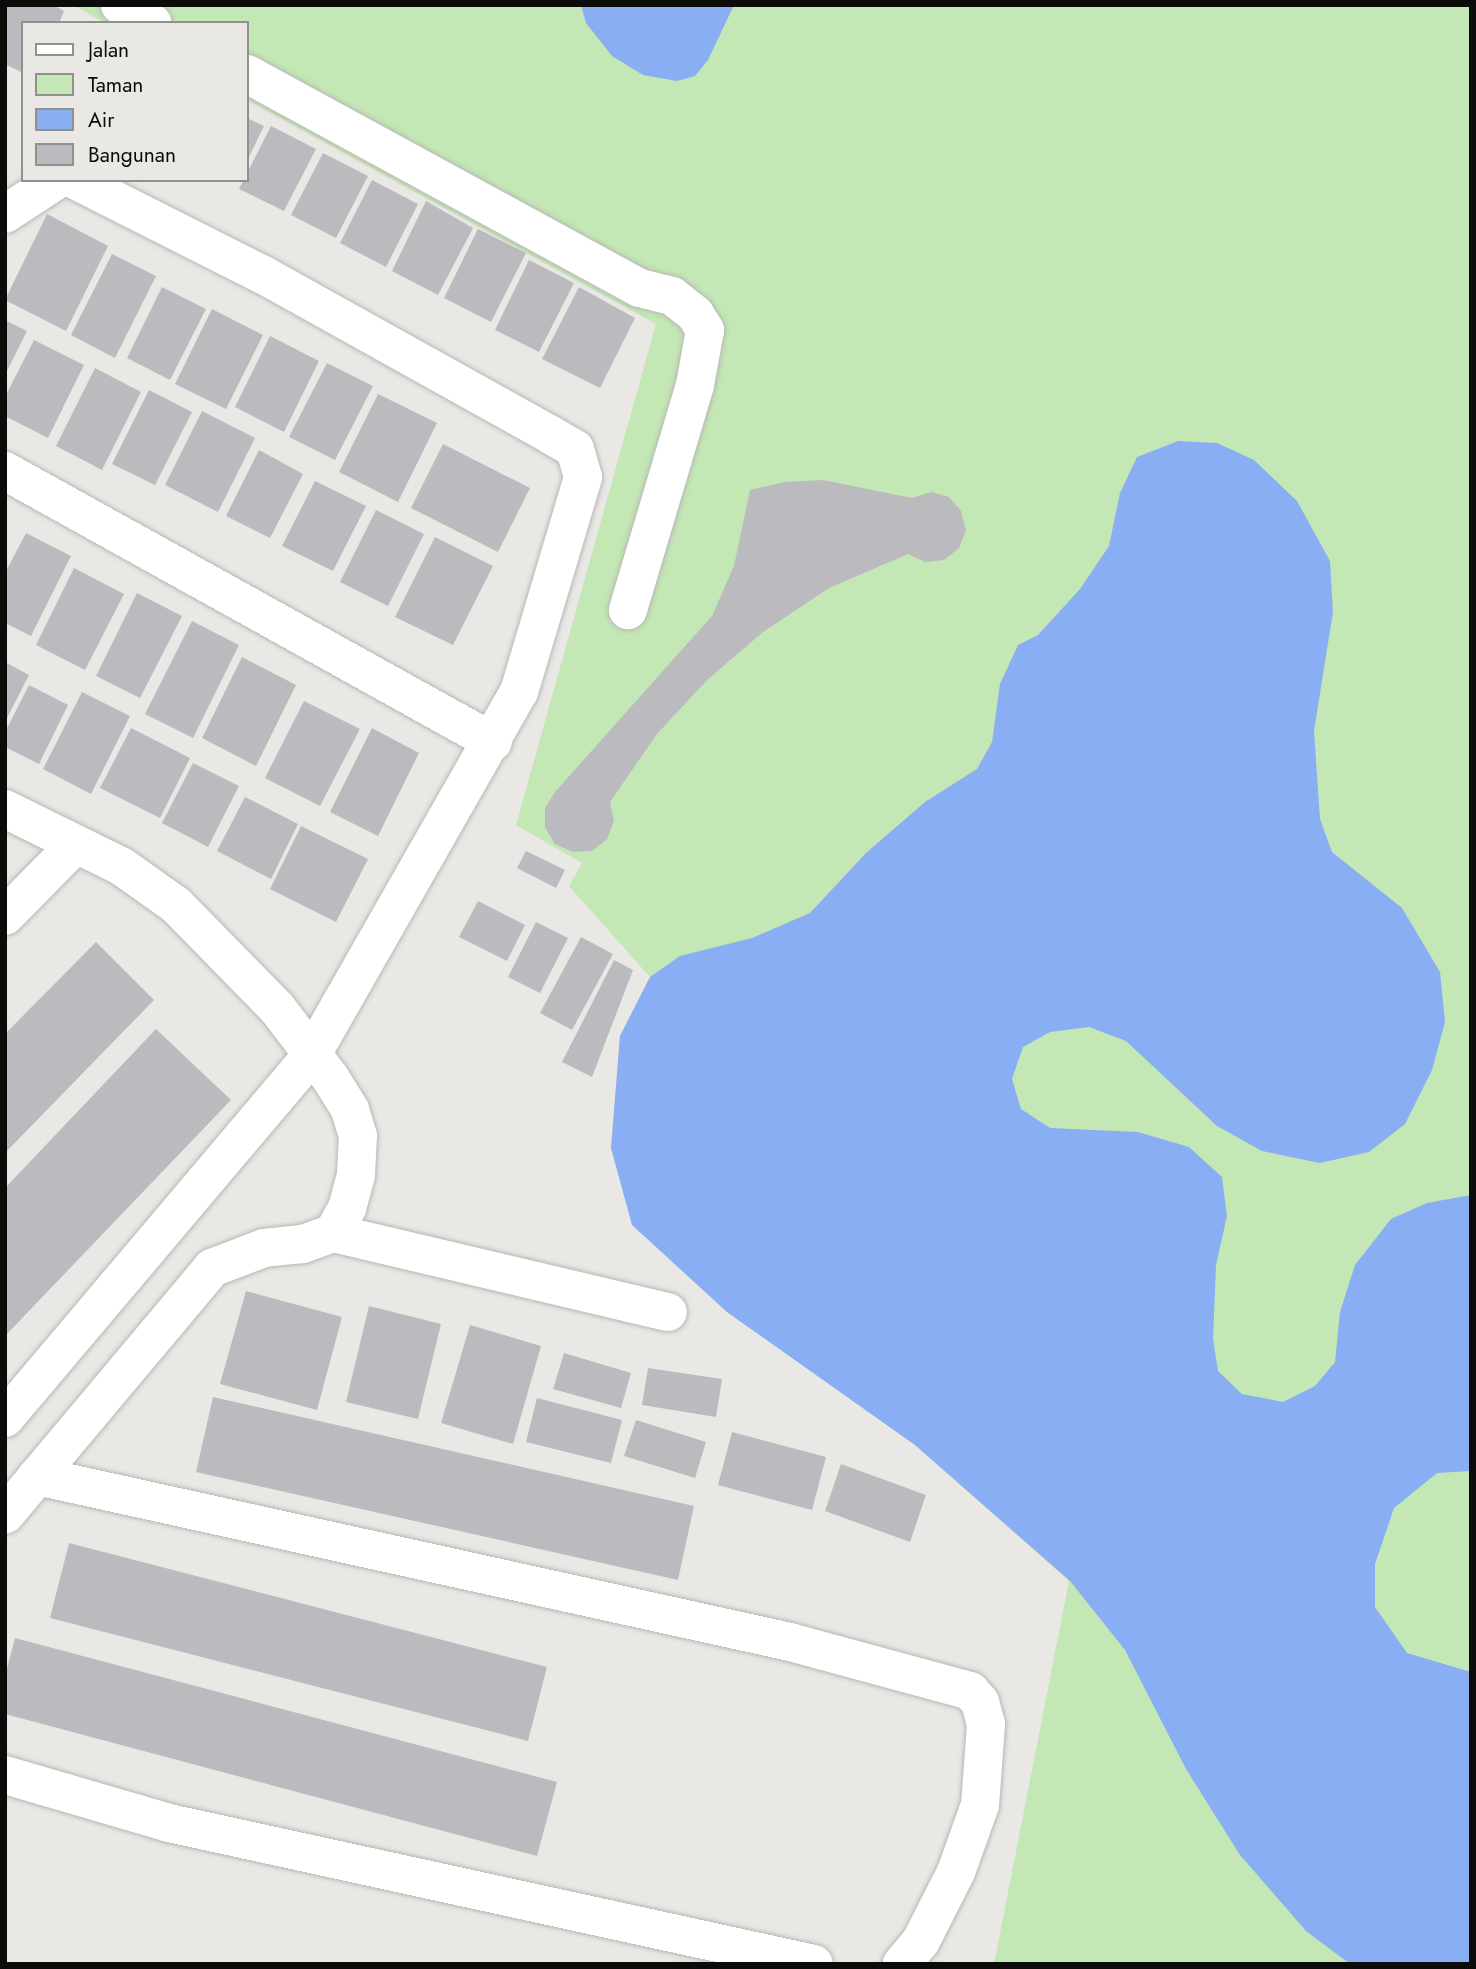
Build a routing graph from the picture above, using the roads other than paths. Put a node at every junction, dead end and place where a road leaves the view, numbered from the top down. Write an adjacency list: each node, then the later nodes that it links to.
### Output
1 (120, 5): 2 (street)
2 (148, 21)
3 (248, 75): 8 (street)
4 (53, 182): 6 (street)
5 (79, 182): 9 (street)
6 (5, 215)
7 (5, 471): 9 (street)
8 (628, 610)
9 (493, 742): 13 (street)
10 (5, 809): 11 (street)
11 (74, 846): 12 (street); 13 (street)
12 (5, 916)
13 (311, 1056): 14 (street); 16 (street)
14 (333, 1233): 15 (street); 17 (street)
15 (668, 1312)
16 (5, 1418)
17 (37, 1476): 18 (street); 21 (street)
18 (5, 1515)
19 (5, 1775): 20 (street)
20 (814, 1964)
21 (902, 1964)

